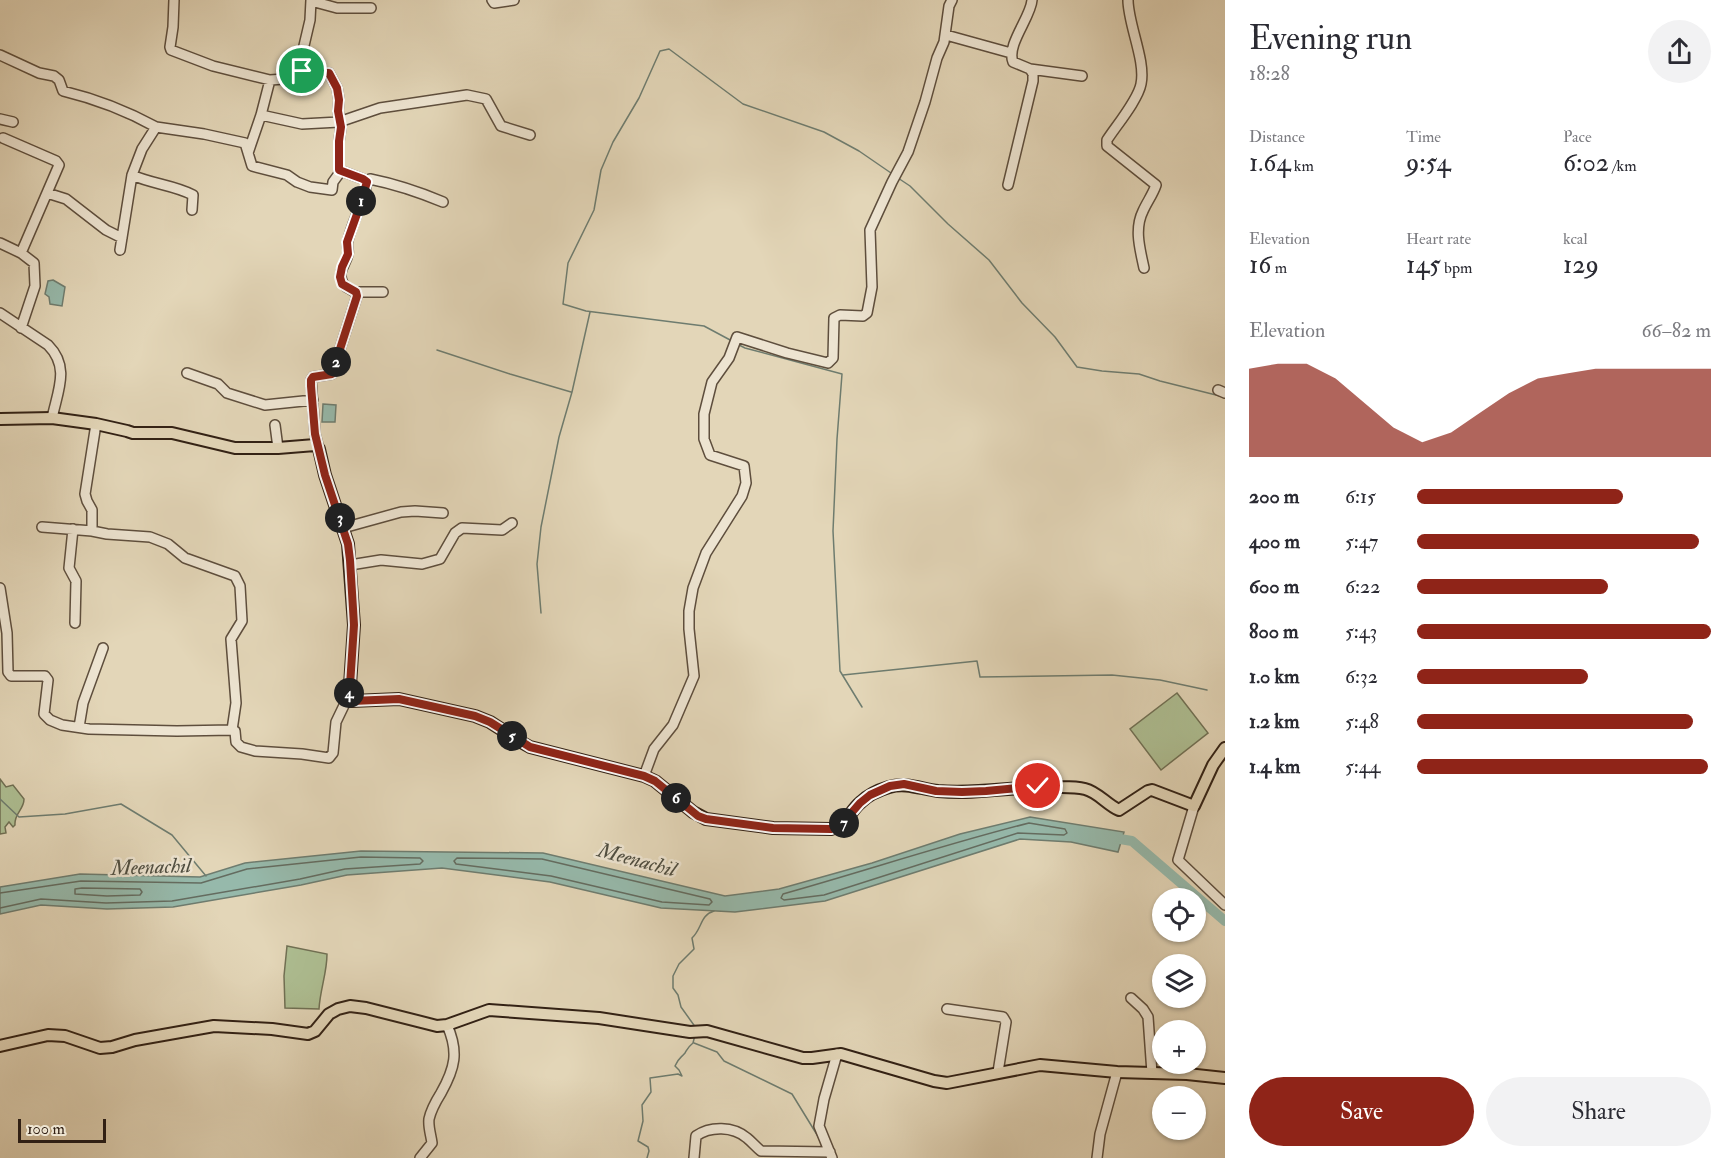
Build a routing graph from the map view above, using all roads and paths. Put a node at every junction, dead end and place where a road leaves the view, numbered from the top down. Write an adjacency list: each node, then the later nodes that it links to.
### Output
1 (174, 0): 15 (street)
2 (492, 0): 3 (street)
3 (514, 0)
4 (952, 0): 9 (street)
5 (1032, 0): 10 (street)
6 (1128, 0): 35 (street)
7 (311, 1): 8 (street); 13 (street)
8 (371, 9)
9 (946, 35): 10 (street); 63 (street)
10 (1011, 53): 12 (street)
11 (0, 55): 20 (street)
12 (1030, 69): 14 (street); 27 (street)
13 (302, 71): 15 (street); 19 (street)
14 (1082, 76)
15 (270, 80): 16 (street)
16 (261, 115): 19 (street); 23 (street)
17 (0, 119): 18 (street)
18 (13, 122)
19 (339, 122): 21 (street); 24 (street)
20 (156, 127): 23 (street); 25 (street)
21 (530, 135)
22 (3, 138): 28 (street)
23 (248, 153): 24 (street)
24 (341, 171): 26 (street)
25 (132, 175): 30 (street); 31 (street)
26 (367, 182): 29 (street); 36 (street)
27 (1008, 185)
28 (48, 193): 31 (street); 34 (street)
29 (443, 202)
30 (192, 210)
31 (122, 238): 33 (street)
32 (0, 243): 34 (street)
33 (120, 250)
34 (21, 253): 39 (street)
35 (1144, 268)
36 (356, 292): 37 (street); 41 (street)
37 (383, 292)
38 (0, 313): 39 (street)
39 (21, 328): 42 (street)
40 (188, 373): 41 (street)
41 (313, 400): 47 (street)
42 (52, 418): 43 (main road); 44 (main road)
43 (0, 419)
44 (96, 424): 46 (main road); 53 (street)
45 (275, 425): 46 (street)
46 (278, 448): 47 (main road)
47 (319, 448): 51 (main road)
48 (443, 513): 51 (street)
49 (512, 523): 54 (street)
50 (42, 526): 52 (street)
51 (343, 528): 54 (main road)
52 (73, 530): 53 (street); 56 (street)
53 (92, 531): 61 (street)
54 (350, 565): 59 (main road)
55 (0, 588): 57 (street)
56 (75, 623)
57 (4, 632): 60 (street)
58 (103, 648): 60 (street)
59 (348, 697): 61 (street); 63 (main road)
60 (79, 727): 61 (street)
61 (232, 730)
62 (1225, 748): 64 (main road)
63 (644, 776): 64 (main road)
64 (1194, 806): 65 (street)
65 (1225, 905)
66 (1131, 998): 73 (street)
67 (947, 1009): 71 (street)
68 (447, 1025): 69 (main road); 70 (main road); 77 (street)
69 (0, 1046)
70 (837, 1054): 71 (main road); 76 (street)
71 (998, 1072): 72 (main road)
72 (1117, 1072): 73 (main road); 79 (street)
73 (1152, 1073)
74 (1187, 1074): 75 (main road)
75 (1225, 1078)
76 (831, 1155): 78 (street)
77 (420, 1158)
78 (694, 1158)
79 (1097, 1158)

